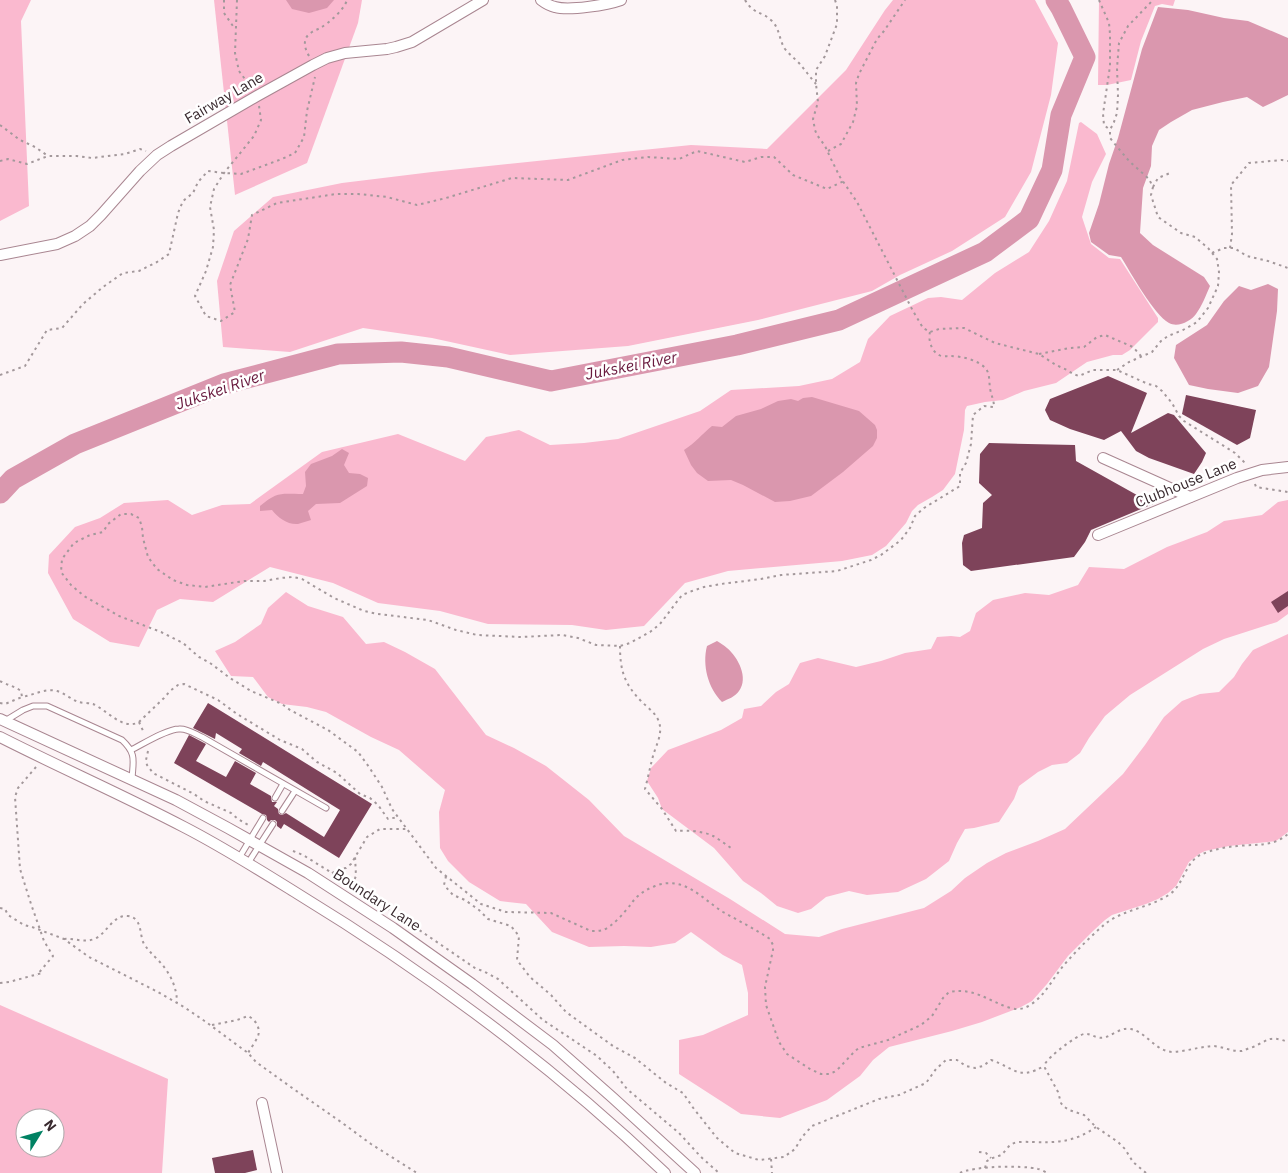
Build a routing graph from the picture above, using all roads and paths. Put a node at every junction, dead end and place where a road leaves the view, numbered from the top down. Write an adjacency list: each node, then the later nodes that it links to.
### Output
1 (224, 0): 12 (path)
2 (237, 0): 12 (path)
3 (347, 0): 13 (path)
4 (483, 0): 13 (street, Fairway Lane)
5 (541, 0): 6 (street)
6 (621, 0)
7 (745, 0): 14 (path)
8 (835, 0): 14 (path)
9 (905, 0): 18 (path)
10 (1099, 0): 17 (path)
11 (1153, 0): 17 (path)
12 (236, 31): 15 (path)
13 (313, 65): 15 (street, Fairway Lane); 23 (path)
14 (816, 84): 18 (path)
15 (257, 96): 19 (street, Fairway Lane); 23 (path)
16 (0, 125): 20 (path)
17 (1110, 130): 26 (path)
18 (828, 151): 25 (path)
19 (157, 155): 20 (path); 29 (street, Fairway Lane)
20 (48, 156): 21 (path)
21 (0, 161)
22 (1288, 161): 27 (path)
23 (224, 173): 25 (path); 35 (path)
24 (1170, 173): 26 (path)
25 (844, 181): 31 (path)
26 (1152, 187): 28 (path)
27 (1230, 248): 28 (path); 30 (path)
28 (1212, 254): 33 (path)
29 (0, 255)
30 (1288, 268)
31 (930, 332): 32 (path); 42 (path)
32 (1039, 354): 33 (path); 34 (path)
33 (1142, 357): 34 (path)
34 (1117, 370): 38 (path)
35 (0, 375)
36 (1103, 458): 40 (street)
37 (1288, 467): 38 (street, Clubhouse Lane)
38 (1250, 474): 39 (path); 40 (street, Clubhouse Lane)
39 (1288, 492)
40 (1190, 497): 41 (street, Clubhouse Lane)
41 (1098, 535)
42 (620, 646): 57 (path); 60 (path)
43 (22, 697): 44 (path)
44 (0, 703)
45 (2, 720): 47 (lane); 49 (street, Boundary Lane)
46 (0, 737): 48 (street)
47 (131, 750): 49 (lane); 50 (lane)
48 (42, 758): 62 (street); 67 (path)
49 (132, 780): 59 (street, Boundary Lane)
50 (283, 784): 51 (lane); 52 (lane)
51 (296, 791): 53 (lane); 54 (lane)
52 (275, 798)
53 (326, 808)
54 (282, 811)
55 (263, 818): 59 (lane)
56 (274, 824): 59 (lane)
57 (407, 829): 61 (path); 64 (path)
58 (1288, 834): 64 (path)
59 (255, 843): 62 (lane); 62 (lane); 86 (street, Boundary Lane)
60 (731, 848)
61 (356, 856): 63 (path); 65 (path)
62 (244, 861): 85 (street)
63 (332, 873)
64 (446, 876): 81 (path)
65 (352, 885)
66 (0, 908): 67 (path)
67 (41, 930): 68 (path); 70 (path)
68 (64, 939): 72 (path); 72 (path)
69 (42, 973): 70 (path)
70 (37, 975): 71 (path)
71 (0, 983)
72 (177, 1003): 73 (path)
73 (211, 1026): 75 (path); 75 (path)
74 (1288, 1042): 76 (path)
75 (248, 1054): 84 (path)
76 (1044, 1066): 78 (path); 81 (path)
77 (262, 1102): 83 (street)
78 (1096, 1127): 80 (path); 90 (path)
79 (980, 1152): 80 (path)
80 (991, 1158): 82 (path)
81 (771, 1159): 87 (path)
82 (985, 1168): 88 (path); 89 (path)
83 (276, 1173)
84 (416, 1173)
85 (665, 1173)
86 (695, 1173)
87 (772, 1173)
88 (960, 1173)
89 (1048, 1173)
90 (1146, 1173)

